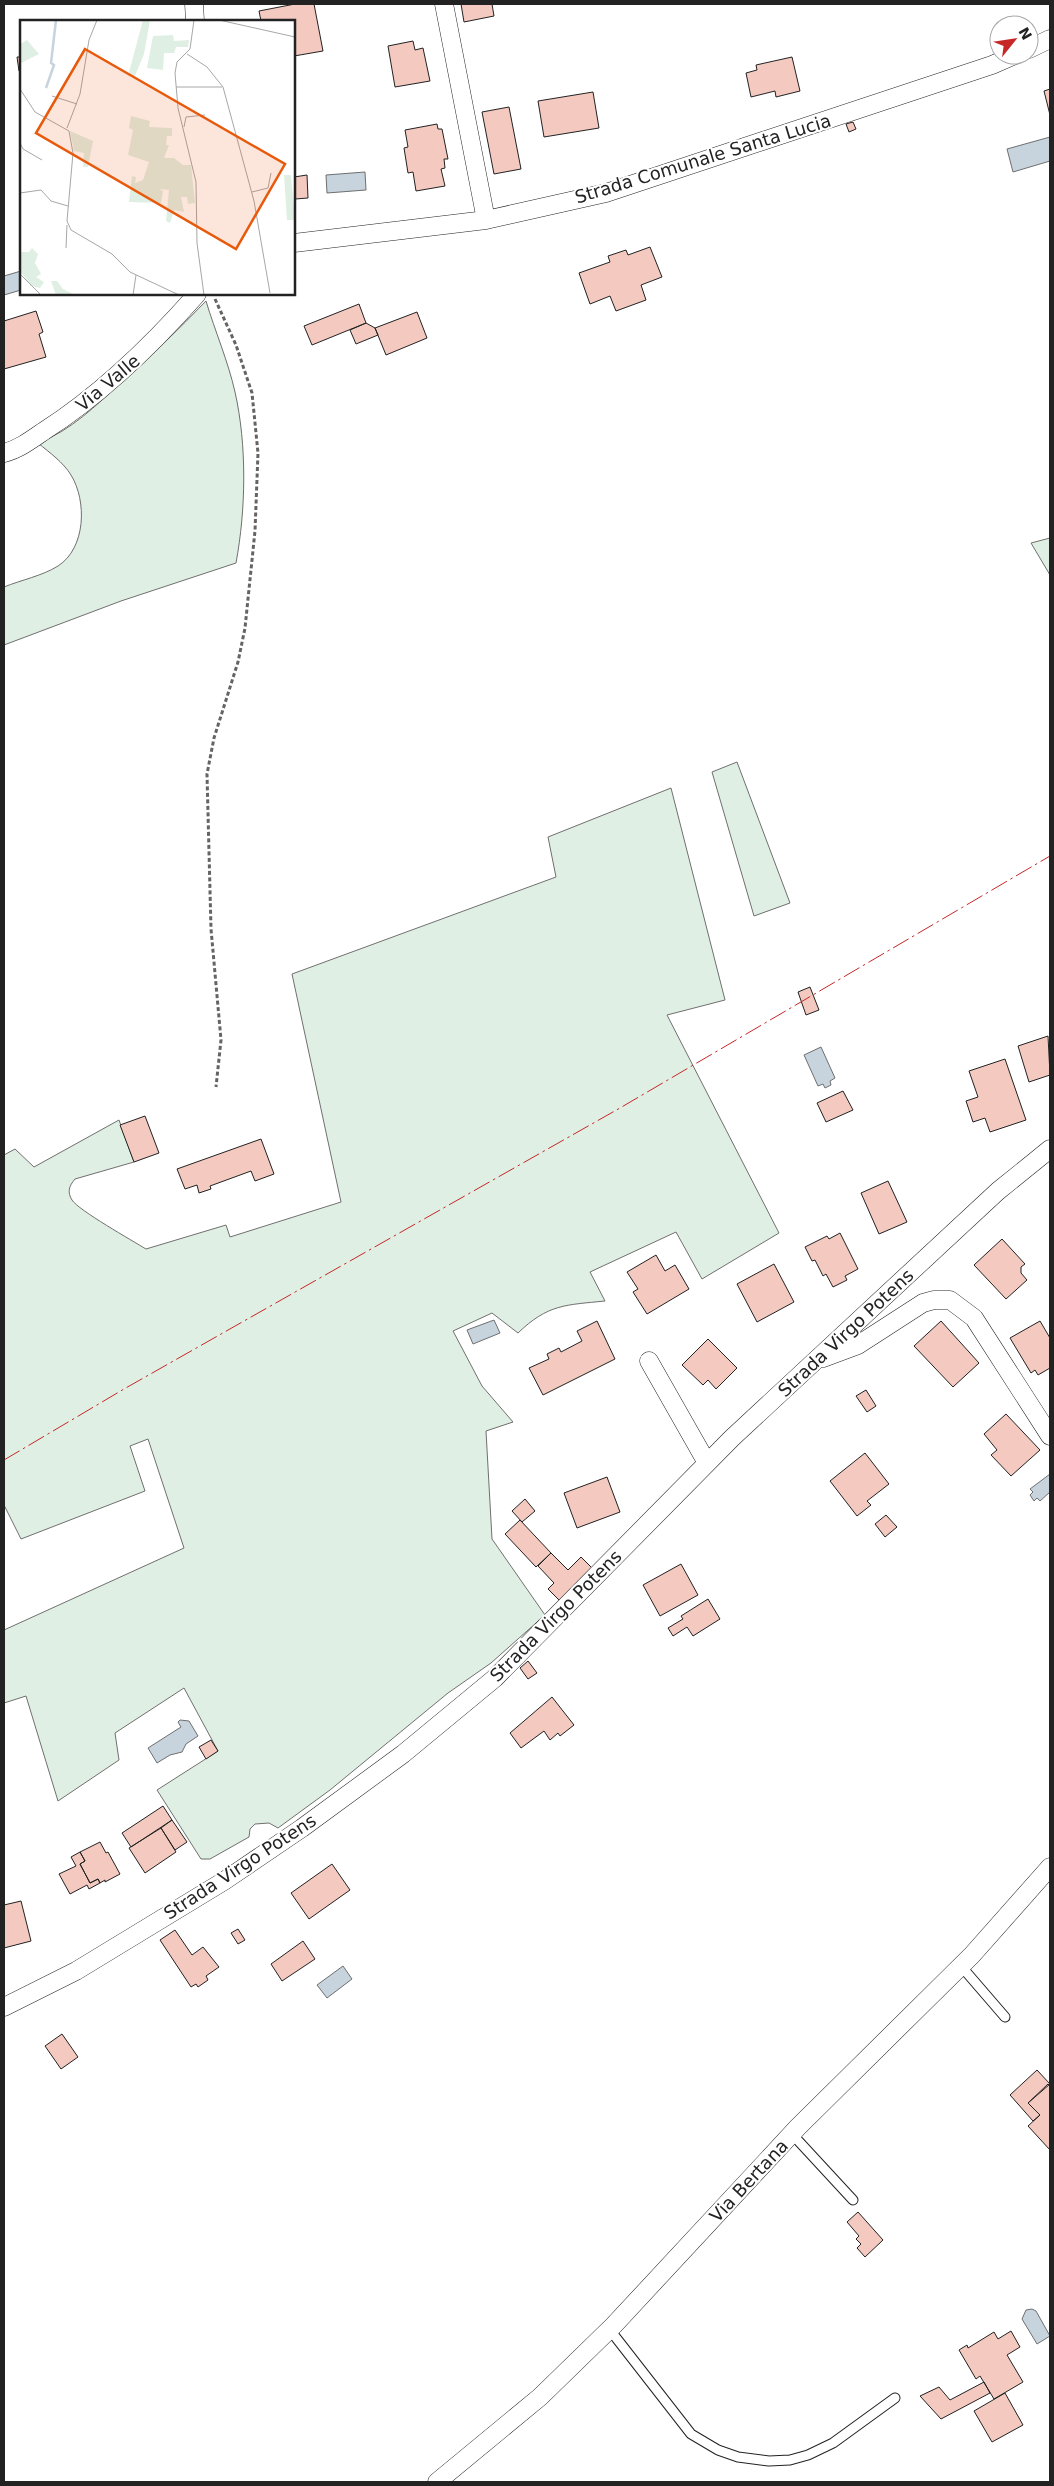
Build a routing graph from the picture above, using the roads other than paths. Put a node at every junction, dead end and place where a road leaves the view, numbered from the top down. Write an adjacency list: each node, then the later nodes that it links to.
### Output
1 (194, 4): 3 (street)
2 (444, 4): 5 (street)
3 (195, 20)
4 (992, 65): 5 (street, Strada Comunale Santa Lucia)
5 (486, 220): 6 (street, Strada Comunale Santa Lucia)
6 (295, 243)
7 (196, 295): 8 (street, Via Valle)
8 (4, 453)
9 (1050, 1149): 11 (street, Strada Virgo Potens)
10 (649, 1361): 13 (street)
11 (815, 1361): 12 (street); 13 (street, Strada Virgo Potens)
12 (1050, 1436)
13 (707, 1463): 16 (street, Strada Virgo Potens)
14 (1050, 1867): 15 (street, Via Bertana)
15 (961, 1966): 17 (lane); 18 (street, Via Bertana)
16 (4, 2007)
17 (1005, 2017)
18 (792, 2134): 19 (lane); 20 (street, Via Bertana)
19 (853, 2200)
20 (610, 2330): 21 (lane); 22 (street, Via Bertana)
21 (895, 2398)
22 (437, 2482)

